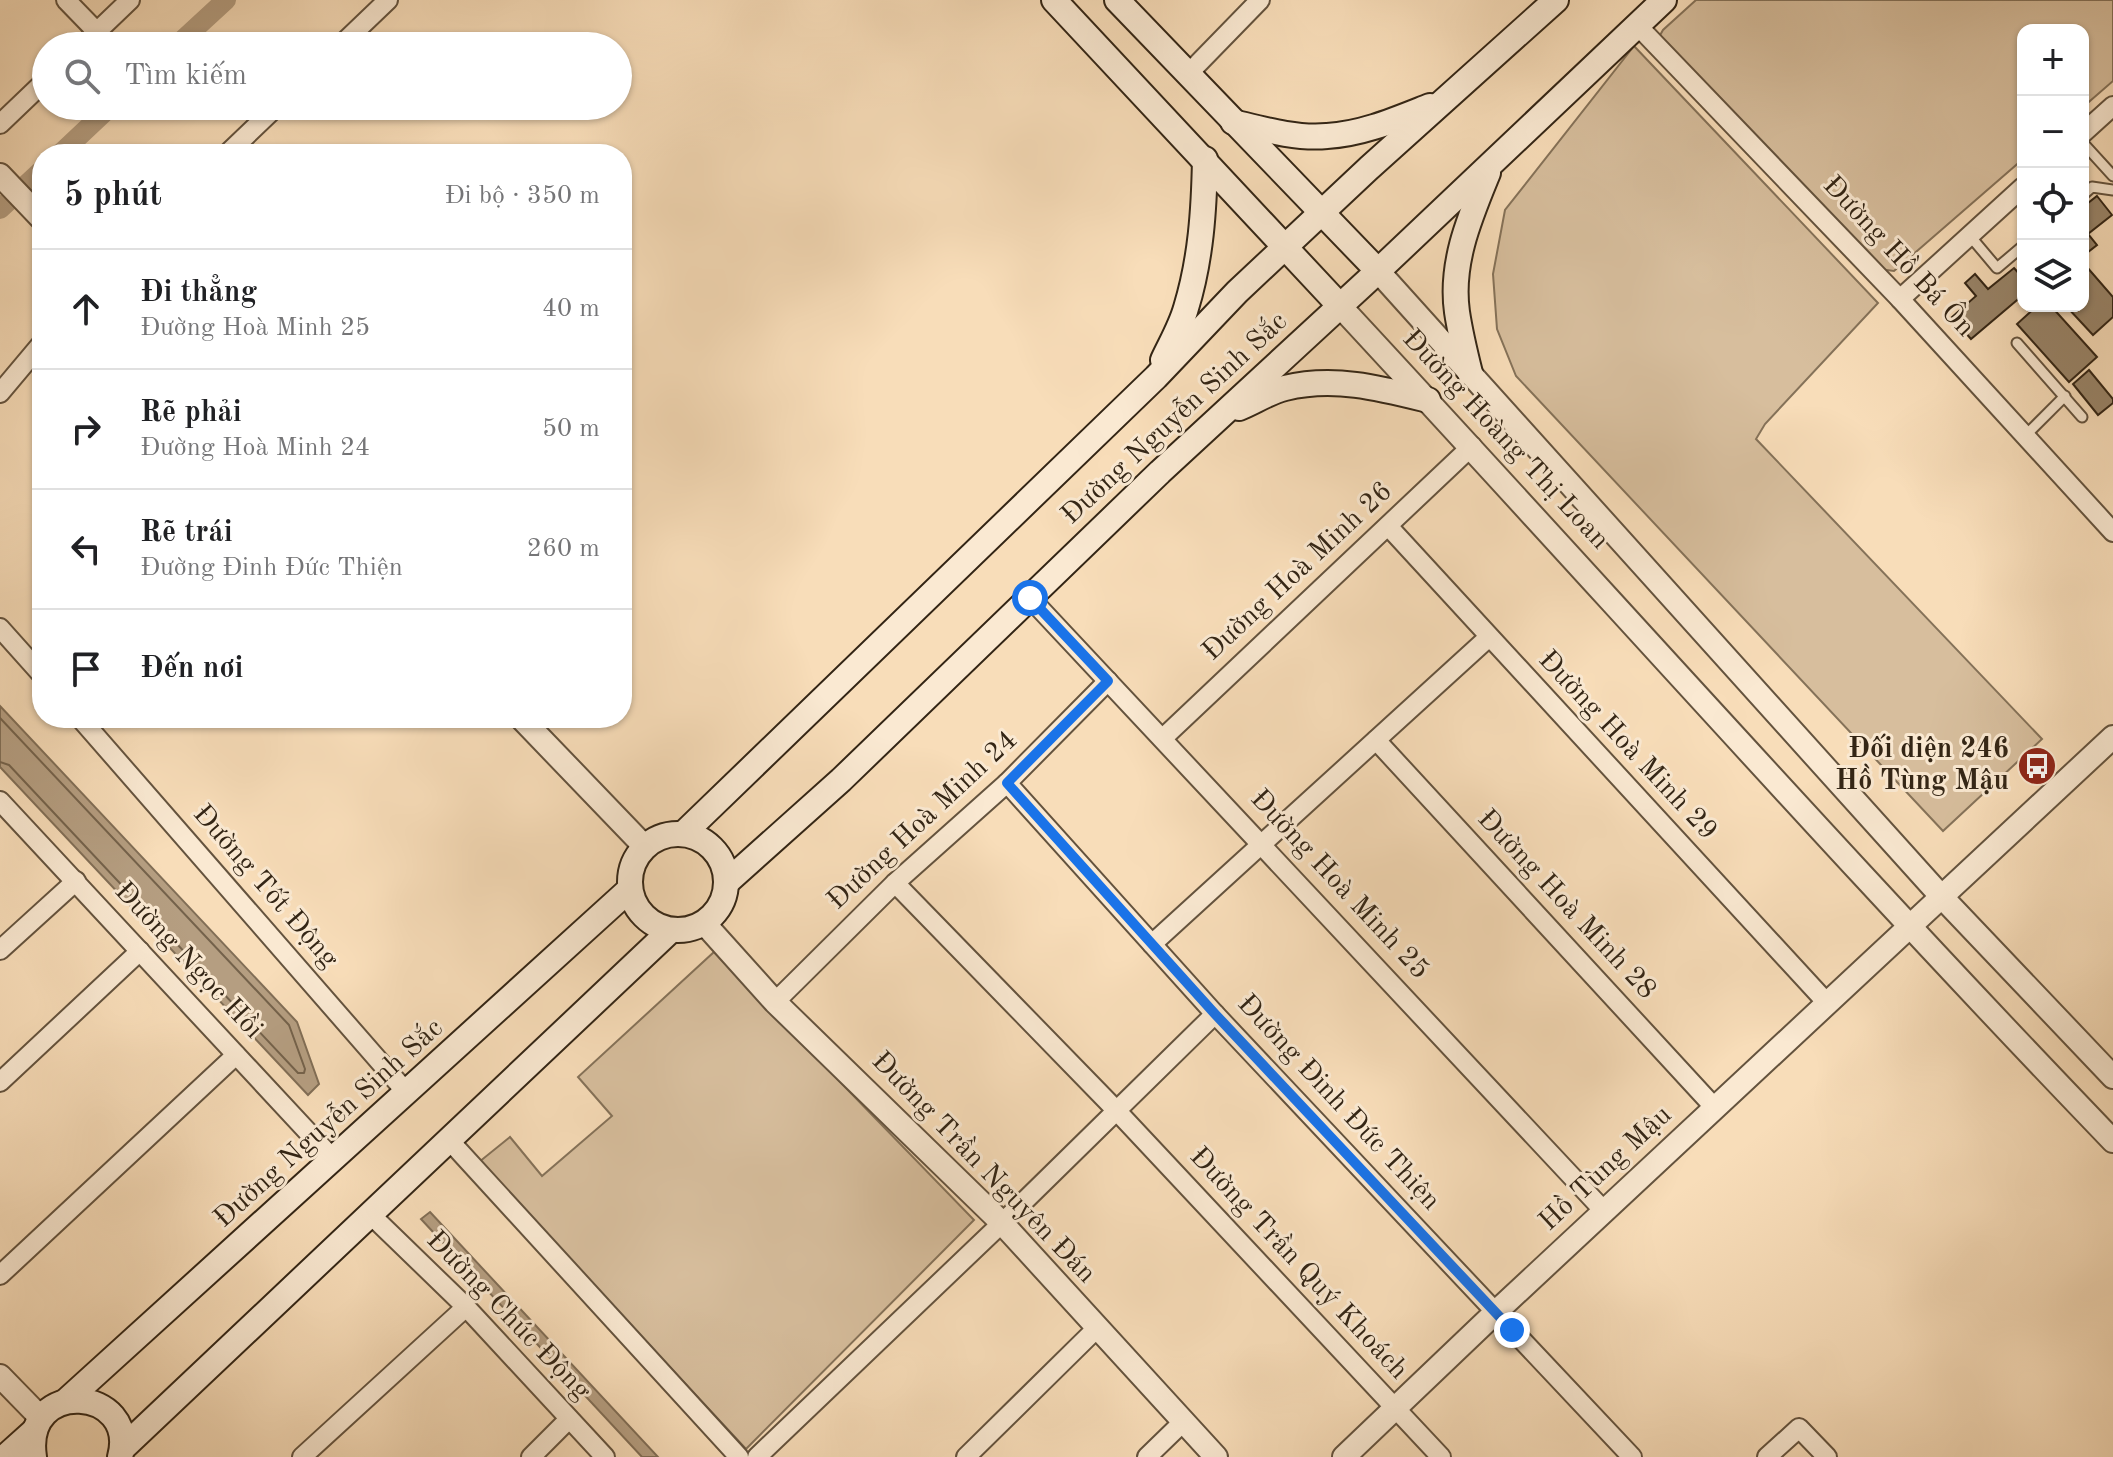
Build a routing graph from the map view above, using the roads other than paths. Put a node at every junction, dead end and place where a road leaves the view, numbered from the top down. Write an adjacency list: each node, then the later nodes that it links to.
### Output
1 (66, 0): 10 (street)
2 (130, 0): 10 (street)
3 (388, 0): 11 (street)
4 (1054, 0): 22 (main road, Đường Hoàng Thị Loan)
5 (1117, 0): 12 (main road, Đường Hoàng Thị Loan)
6 (1556, 0): 14 (main road, Đường Nguyễn Sinh Sắc)
7 (1664, 0): 9 (main road, Đường Nguyễn Sinh Sắc)
8 (1256, 1): 12 (street)
9 (1637, 25): 23 (main road, Đường Nguyễn Sinh Sắc); 35 (street, Đường Hồ Bá Ôn)
10 (97, 32)
11 (355, 32)
12 (1187, 75): 17 (main road, Đường Hoàng Thị Loan)
13 (32, 93): 18 (street)
14 (1447, 99): 17 (main road); 30 (main road, Đường Nguyễn Sinh Sắc)
15 (2113, 106): 19 (street)
16 (262, 120): 20 (street)
17 (1232, 122): 30 (main road, Đường Hoàng Thị Loan)
18 (0, 124)
19 (2089, 128)
20 (237, 144)
21 (2089, 150): 25 (lane)
22 (1205, 159): 32 (main road, Đường Hoàng Thị Loan); 40 (main road)
23 (1492, 163): 34 (main road, Đường Nguyễn Sinh Sắc); 39 (main road)
24 (2, 176): 29 (street)
25 (2113, 176)
26 (2089, 190): 27 (lane)
27 (2113, 190)
28 (2017, 193): 31 (street)
29 (32, 209)
30 (1322, 212): 32 (main road, Đường Nguyễn Sinh Sắc); 34 (main road, Đường Hoàng Thị Loan)
31 (1970, 236): 33 (lane); 35 (street)
32 (1285, 246): 36 (main road, Đường Hoàng Thị Loan); 40 (main road, Đường Nguyễn Sinh Sắc)
33 (2017, 251)
34 (1378, 271): 36 (main road, Đường Nguyễn Sinh Sắc); 39 (street, Đường Hoàng Thị Loan)
35 (1900, 299): 46 (street, Đường Hồ Bá Ôn)
36 (1340, 306): 43 (street, Đường Hoàng Thị Loan); 45 (main road, Đường Nguyễn Sinh Sắc)
37 (2017, 343): 42 (lane)
38 (32, 355): 41 (street)
39 (1470, 373): 69 (street, Đường Hoàng Thị Loan)
40 (1156, 377): 62 (main road, Đường Nguyễn Sinh Sắc)
41 (0, 393)
42 (2065, 396): 44 (lane); 46 (lane)
43 (1428, 400): 45 (main road); 47 (street, Đường Hoàng Thị Loan)
44 (2082, 417)
45 (1219, 418): 50 (main road, Đường Nguyễn Sinh Sắc)
46 (2026, 435): 48 (street, Đường Hồ Bá Ôn)
47 (1472, 446): 49 (street, Đường Hoà Minh 26); 71 (street, Đường Hoàng Thị Loan)
48 (2110, 522)
49 (1388, 526): 52 (street, Đường Hoà Minh 29); 58 (street, Đường Hoà Minh 26)
50 (1030, 598): 54 (street, Đường Hoà Minh 25); 66 (main road, Đường Nguyễn Sinh Sắc)
51 (0, 628): 53 (street)
52 (1489, 637): 59 (street); 77 (street, Đường Hoà Minh 29)
53 (32, 664)
54 (1108, 681): 58 (street, Đường Hoà Minh 25); 60 (street, Đường Hoà Minh 24)
55 (89, 728): 82 (street, Đường Tốt Động)
56 (531, 728): 64 (street)
57 (2113, 737): 69 (street, Hồ Tùng Mậu)
58 (1163, 738): 63 (street, Đường Hoà Minh 25)
59 (1376, 740): 63 (street); 83 (street, Đường Hoà Minh 28)
60 (1007, 783): 67 (street, Đường Hoà Minh 24); 73 (street, Đường Đinh Đức Thiện)
61 (0, 801): 65 (street, Đường Ngọc Hồi)
62 (683, 834): 64 (main road); 66 (main road)
63 (1261, 843): 73 (street); 88 (street, Đường Hoà Minh 25)
64 (645, 847): 68 (main road)
65 (76, 881): 74 (street); 75 (street, Đường Ngọc Hồi)
66 (727, 882): 70 (main road)
67 (895, 883): 76 (street, Đường Hoà Minh 24); 84 (street, Đường Trần Quý Khoách)
68 (630, 889): 72 (main road); 82 (main road, Đường Nguyễn Sinh Sắc)
69 (1940, 895): 71 (street, Hồ Tùng Mậu); 80 (street, Đường Hoàng Thị Loan)
70 (704, 923): 72 (main road); 76 (street, Đường Trần Nguyên Đán)
71 (1909, 925): 77 (street, Hồ Tùng Mậu); 86 (street, Đường Hoàng Thị Loan)
72 (671, 930): 85 (main road)
73 (1152, 944): 78 (street, Đường Đinh Đức Thiện)
74 (0, 950)
75 (140, 951): 79 (street, Đường Ngọc Hồi); 81 (street)
76 (775, 1002): 90 (street, Đường Trần Nguyên Đán)
77 (1827, 1003): 83 (street, Hồ Tùng Mậu)
78 (1215, 1014): 84 (street); 93 (street, Đường Đinh Đức Thiện)
79 (236, 1055): 87 (street, Đường Ngọc Hồi); 91 (street)
80 (2113, 1077)
81 (0, 1082)
82 (407, 1093): 87 (main road, Đường Nguyễn Sinh Sắc)
83 (1715, 1108): 88 (street, Hồ Tùng Mậu)
84 (1115, 1109): 90 (street); 97 (street, Đường Trần Quý Khoách)
85 (449, 1140): 89 (main road); 107 (street)
86 (2113, 1141)
87 (334, 1160): 96 (main road, Đường Nguyễn Sinh Sắc)
88 (1605, 1212): 93 (street, Hồ Tùng Mậu)
89 (370, 1214): 92 (street, Đường Chúc Động); 101 (main road)
90 (1002, 1223): 94 (street, Đường Trần Nguyên Đán); 108 (street)
91 (0, 1275)
92 (466, 1307): 98 (street, Đường Chúc Động); 104 (street)
93 (1496, 1312): 97 (street, Hồ Tùng Mậu); 114 (street, Đường Đinh Đức Thiện)
94 (1097, 1328): 99 (street, Đường Trần Nguyên Đán); 109 (street)
95 (0, 1376): 100 (street)
96 (66, 1401): 100 (main road, Đường Nguyễn Sinh Sắc); 101 (main road)
97 (1395, 1408): 112 (street, Hồ Tùng Mậu); 113 (street, Đường Trần Quý Khoách)
98 (569, 1419): 105 (street); 106 (street, Đường Chúc Động)
99 (1183, 1422): 110 (street); 111 (street, Đường Trần Nguyên Đán)
100 (38, 1425): 102 (main road); 103 (main road)
101 (122, 1452)
102 (5, 1457)
103 (34, 1457)
104 (302, 1457)
105 (531, 1457)
106 (605, 1457)
107 (739, 1457)
108 (757, 1457)
109 (966, 1457)
110 (1147, 1457)
111 (1216, 1457)
112 (1344, 1457)
113 (1441, 1457)
114 (1632, 1457)
115 (1767, 1457): 116 (street)
116 (1827, 1457)

